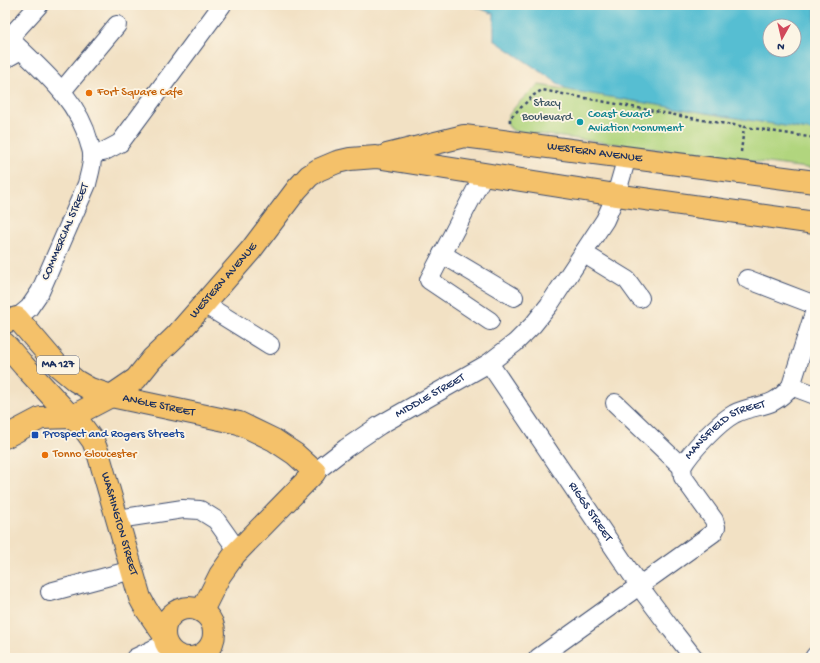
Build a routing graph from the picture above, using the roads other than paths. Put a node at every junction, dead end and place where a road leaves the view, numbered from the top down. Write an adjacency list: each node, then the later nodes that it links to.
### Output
1 (38, 5): 4 (street)
2 (222, 5): 7 (street)
3 (117, 25): 6 (street)
4 (11, 41): 5 (street); 6 (street, COMMERCIAL STREET)
5 (5, 59)
6 (62, 91): 7 (street, COMMERCIAL STREET)
7 (92, 154): 22 (street, COMMERCIAL STREET)
8 (376, 157): 9 (main road, WESTERN AVENUE); 10 (main road, WESTERN AVENUE); 19 (main road, WESTERN AVENUE)
9 (627, 158): 11 (main road, WESTERN AVENUE); 12 (street, MIDDLE STREET)
10 (484, 174): 12 (main road, WESTERN AVENUE); 15 (street)
11 (815, 182)
12 (616, 194): 13 (main road, WESTERN AVENUE); 14 (street, MIDDLE STREET)
13 (815, 223)
14 (583, 253): 18 (street); 27 (street, MIDDLE STREET)
15 (442, 254): 17 (street); 23 (street)
16 (747, 279): 20 (street)
17 (514, 297)
18 (640, 298)
19 (204, 304): 25 (street); 31 (main road, WESTERN AVENUE)
20 (815, 305)
21 (815, 310): 28 (street, MANSFIELD STREET)
22 (11, 320): 26 (main road, ANGLE STREET / MA 127)
23 (490, 321)
24 (5, 344): 29 (main road, WASHINGTON STREET / MA 127)
25 (270, 346)
26 (54, 360): 29 (main road); 31 (main road, ANGLE STREET / MA 127)
27 (489, 363): 37 (street, MIDDLE STREET); 41 (street, RIGGS STREET)
28 (791, 386): 30 (street); 36 (street, MANSFIELD STREET)
29 (46, 390): 33 (main road, WASHINGTON STREET / MA 127); 34 (main road)
30 (815, 395)
31 (111, 396): 33 (main road, WESTERN AVENUE); 37 (main road, ANGLE STREET)
32 (615, 403): 36 (street)
33 (71, 417): 34 (main road); 38 (main road, WASHINGTON STREET)
34 (41, 418): 35 (main road)
35 (5, 437)
36 (682, 467): 41 (street, MANSFIELD STREET)
37 (315, 472): 39 (main road, MIDDLE STREET)
38 (118, 519): 39 (street); 40 (main road, WASHINGTON STREET)
39 (238, 550): 43 (main road, MIDDLE STREET)
40 (132, 570): 42 (street); 44 (main road, WASHINGTON STREET)
41 (640, 586): 47 (street, MANSFIELD STREET); 48 (street, RIGGS STREET)
42 (50, 592)
43 (202, 611): 44 (main road); 46 (main road)
44 (165, 639): 45 (street); 46 (main road)
45 (135, 658)
46 (193, 658)
47 (538, 658)
48 (694, 658)

